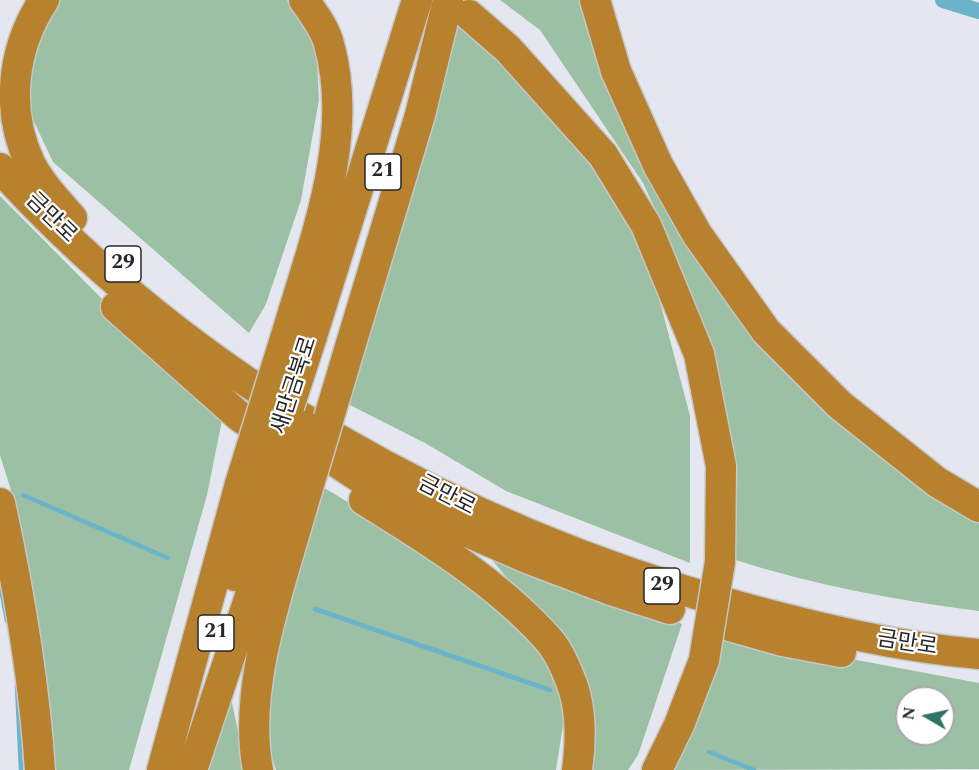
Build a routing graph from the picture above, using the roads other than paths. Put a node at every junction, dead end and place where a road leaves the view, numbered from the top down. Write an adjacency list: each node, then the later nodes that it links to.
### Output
1 (44, 0): 11 (highway, 29)
2 (304, 0): 10 (highway)
3 (417, 0): 10 (highway, 새만금북로 / 21)
4 (437, 0): 10 (highway, 새만금북로 / 21)
5 (595, 0): 14 (highway)
6 (458, 7): 10 (highway); 23 (highway, bridge)
7 (0, 168): 11 (highway, 금만로)
8 (0, 193): 9 (highway, 금만로)
9 (108, 298): 16 (highway, 금만로); 22 (highway)
10 (320, 338): 12 (highway, 새만금북로 / 21, bridge); 12 (highway, bridge)
11 (365, 456): 15 (highway, 금만로 / 29)
12 (271, 499): 18 (highway); 19 (highway, 새만금북로 / 21); 20 (highway, 새만금북로 / 21); 21 (highway)
13 (0, 503): 17 (highway)
14 (979, 507)
15 (979, 654)
16 (979, 673)
17 (40, 770)
18 (162, 770)
19 (170, 770)
20 (192, 770)
21 (258, 770)
22 (577, 770)
23 (657, 770)

